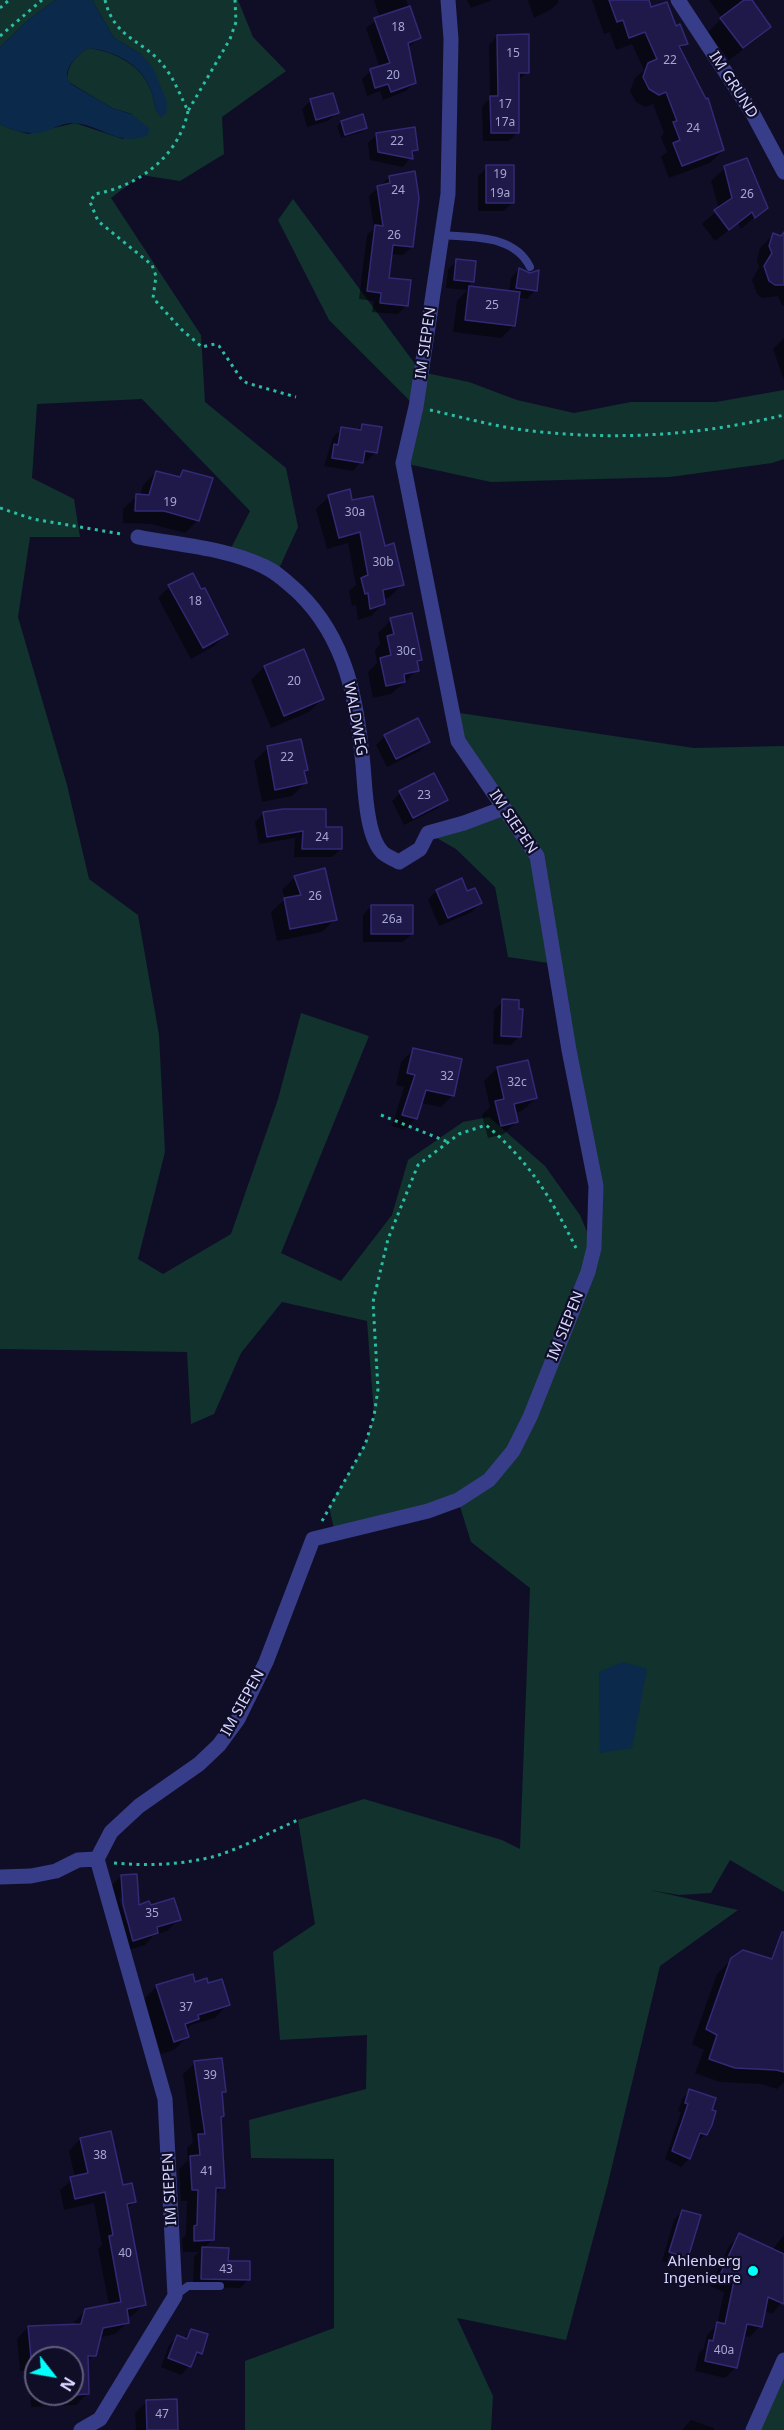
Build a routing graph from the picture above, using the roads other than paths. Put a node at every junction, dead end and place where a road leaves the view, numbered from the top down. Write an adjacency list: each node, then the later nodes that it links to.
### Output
1 (448, 0): 4 (street, IM SIEPEN)
2 (678, 0): 3 (street, IM GRUND)
3 (784, 172)
4 (441, 235): 5 (lane); 7 (street, IM SIEPEN)
5 (530, 267)
6 (138, 537): 7 (street, WALDWEG)
7 (504, 808): 8 (street, IM SIEPEN)
8 (97, 1859): 9 (street); 11 (street, IM SIEPEN)
9 (0, 1877)
10 (220, 2286): 11 (lane)
11 (175, 2296): 13 (street)
12 (784, 2360): 14 (street)
13 (81, 2430)
14 (753, 2430)

